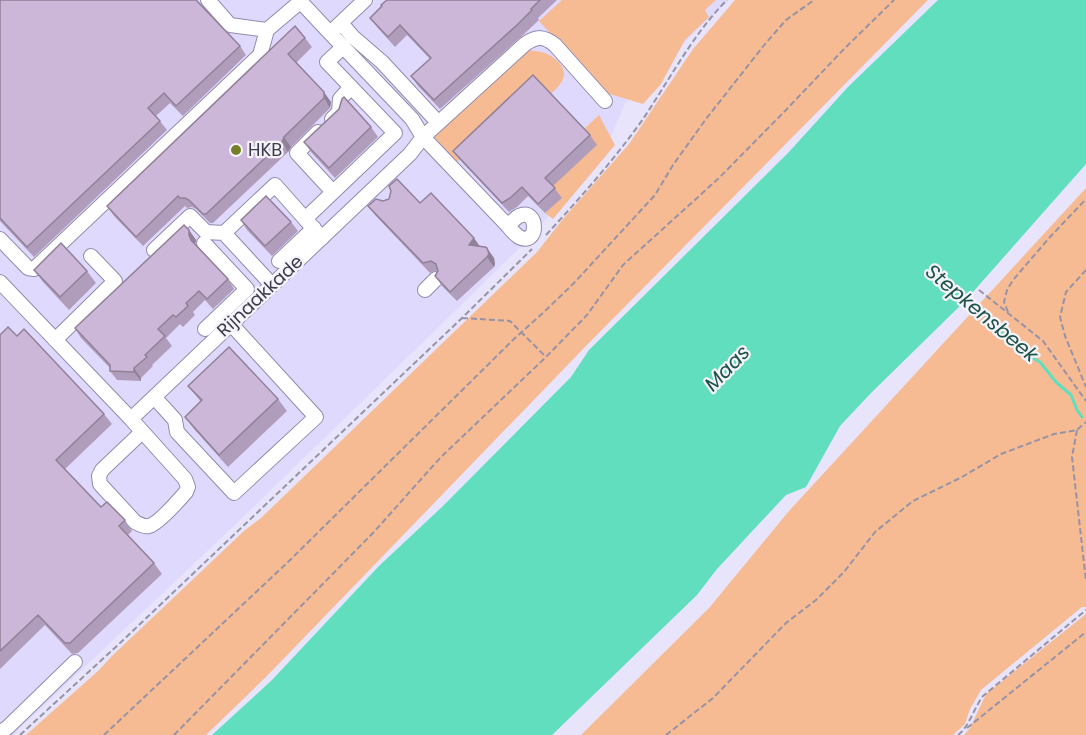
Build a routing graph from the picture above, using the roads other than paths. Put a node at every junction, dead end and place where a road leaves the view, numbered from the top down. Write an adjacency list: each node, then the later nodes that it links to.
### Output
1 (208, 0): 5 (street)
2 (365, 0): 4 (street)
3 (299, 1): 5 (street); 6 (street)
4 (341, 23): 6 (street); 10 (street)
5 (267, 30): 17 (street)
6 (330, 33): 7 (street)
7 (343, 47): 8 (street); 11 (street)
8 (351, 87): 12 (street); 12 (street)
9 (605, 101): 11 (street, Rijnaakkade)
10 (433, 117)
11 (423, 137): 13 (street, Rijnaakkade); 14 (street)
12 (338, 188): 13 (street); 15 (street)
13 (360, 202): 15 (street, Rijnaakkade)
14 (508, 226)
15 (314, 228): 16 (street); 21 (street); 24 (street, Rijnaakkade)
16 (224, 233): 19 (street); 24 (street)
17 (0, 239)
18 (204, 243): 28 (street)
19 (154, 250)
20 (92, 256): 30 (street)
21 (279, 261)
22 (436, 279): 25 (street)
23 (0, 282): 30 (street)
24 (272, 285): 27 (street, Rijnaakkade)
25 (425, 290)
26 (195, 318): 28 (street)
27 (231, 324): 29 (street, Rijnaakkade); 31 (street)
28 (205, 329): 29 (street)
29 (215, 339): 31 (street, Rijnaakkade)
30 (56, 340): 32 (street)
31 (155, 398): 32 (street, Rijnaakkade)
32 (131, 419): 33 (street)
33 (142, 432): 33 (street)
34 (75, 662): 35 (street)
35 (10, 732)

